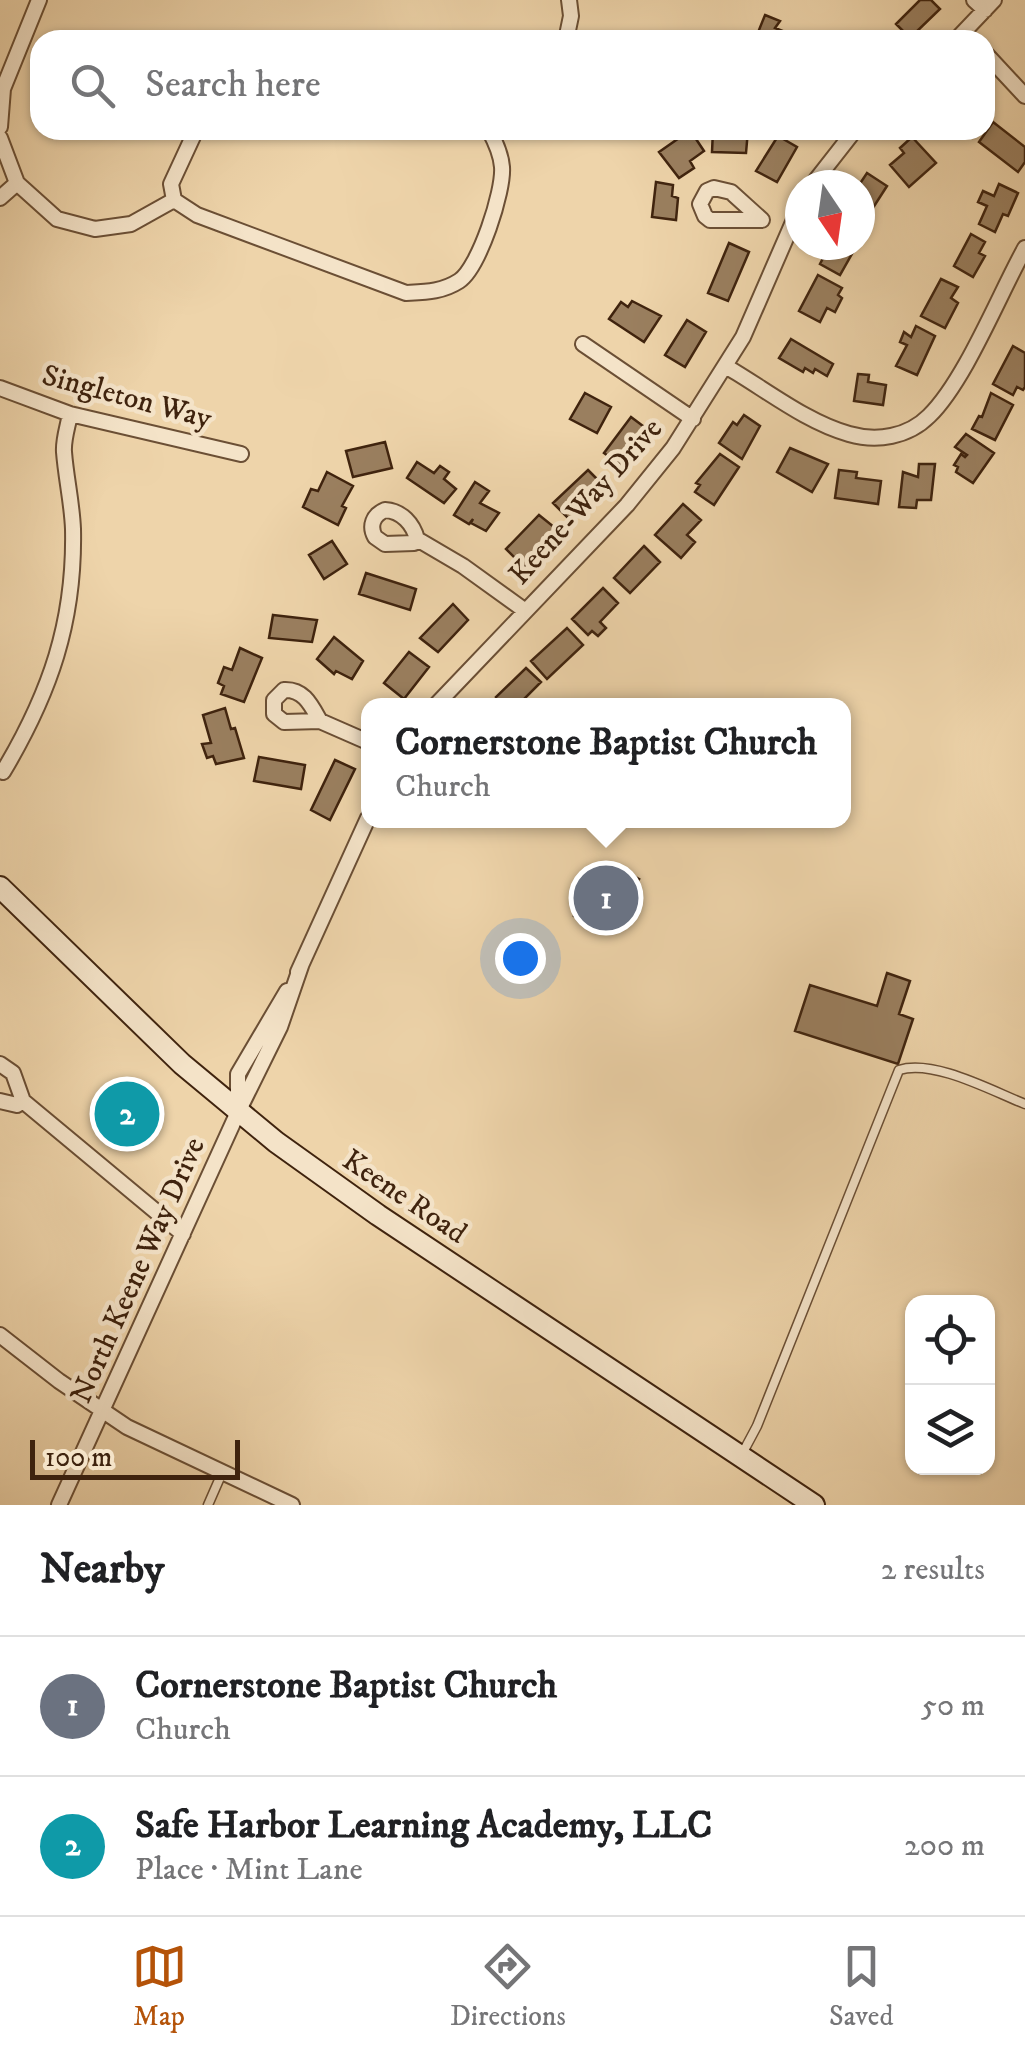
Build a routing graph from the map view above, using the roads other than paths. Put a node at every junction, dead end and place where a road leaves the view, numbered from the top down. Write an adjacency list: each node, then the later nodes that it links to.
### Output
1 (39, 0): 8 (street)
2 (569, 0): 4 (street)
3 (984, 3): 5 (street)
4 (568, 30)
5 (968, 30)
6 (995, 64): 7 (street)
7 (1025, 96)
8 (0, 126)
9 (0, 138): 14 (street)
10 (191, 140): 16 (street)
11 (493, 140): 16 (street)
12 (847, 140): 13 (street)
13 (824, 170)
14 (17, 183): 15 (street); 16 (street)
15 (0, 198)
16 (174, 200)
17 (762, 220): 18 (street)
18 (785, 229)
19 (785, 240): 22 (street, Keene-Way Drive)
20 (1025, 248): 22 (street)
21 (583, 344): 25 (street)
22 (727, 367): 25 (street, Keene-Way Drive)
23 (0, 388): 24 (street, Singleton Way)
24 (70, 414): 26 (street, Singleton Way); 32 (street)
25 (693, 420): 28 (street, Keene-Way Drive)
26 (241, 454)
27 (417, 539): 28 (street)
28 (524, 610): 29 (street, Keene-Way Drive)
29 (442, 698)
30 (320, 721): 31 (street)
31 (361, 739)
32 (3, 772)
33 (363, 828): 39 (street)
34 (0, 888): 39 (main road, Keene Road)
35 (0, 1064): 37 (street)
36 (0, 1101): 37 (street)
37 (23, 1101): 40 (street)
38 (1025, 1104): 43 (lane)
39 (238, 1112): 40 (street, North Keene Way Drive); 43 (main road, Keene Road)
40 (182, 1234): 42 (street, North Keene Way Drive)
41 (0, 1334): 42 (street)
42 (103, 1412): 44 (street); 45 (street, North Keene Way Drive)
43 (741, 1456): 48 (main road, Keene Road)
44 (222, 1472): 46 (lane); 47 (street)
45 (59, 1505)
46 (208, 1505)
47 (292, 1505)
48 (814, 1505)

